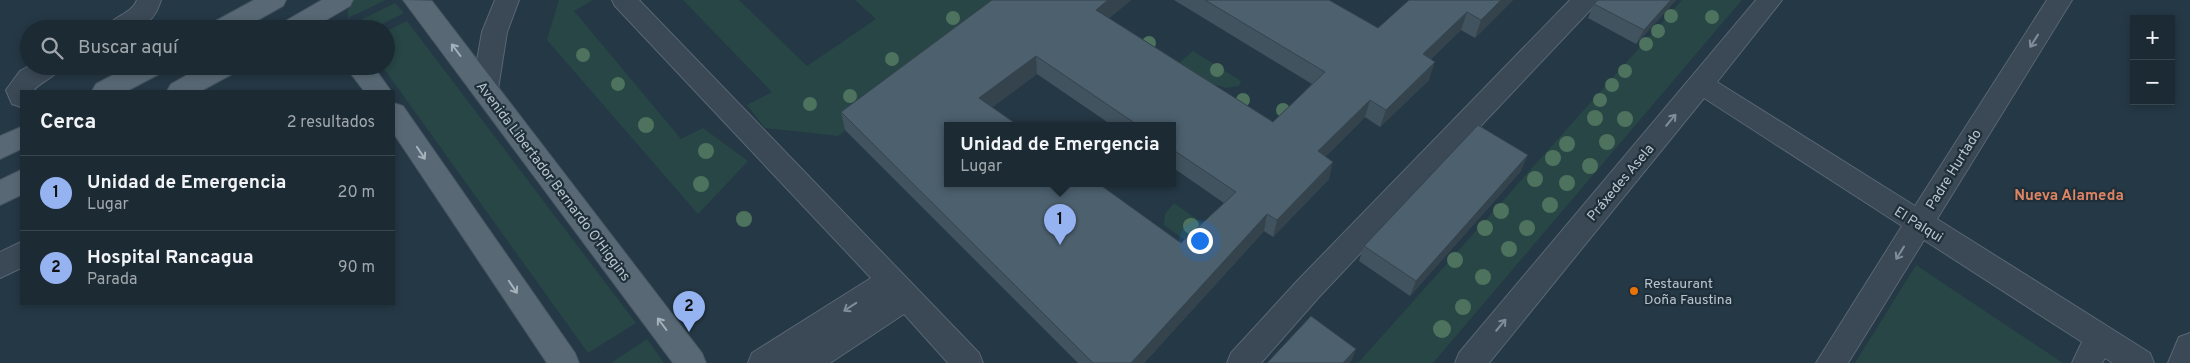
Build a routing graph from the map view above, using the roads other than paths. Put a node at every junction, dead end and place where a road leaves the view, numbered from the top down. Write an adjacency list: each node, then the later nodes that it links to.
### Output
1 (150, 0): 11 (street)
2 (274, 0): 12 (main road)
3 (341, 0): 10 (main road)
4 (415, 0): 19 (main road, Avenida Libertador Bernardo O'Higgins, one-way to 4)
5 (507, 0): 19 (street)
6 (624, 0): 32 (street)
7 (1585, 0): 40 (street)
8 (1770, 0): 18 (street, Práxedes Asela)
9 (2060, 0): 29 (street, Padre Hurtado, one-way to 29)
10 (322, 14): 13 (main road)
11 (132, 20)
12 (237, 20)
13 (310, 20)
14 (34, 75): 23 (street)
15 (135, 75): 20 (main road)
16 (208, 75): 21 (main road)
17 (365, 75): 22 (main road)
18 (1701, 84): 29 (street, El Palqui); 41 (street, Práxedes Asela, one-way to 18)
19 (485, 89): 36 (main road, Avenida Libertador Bernardo O'Higgins, one-way to 19)
20 (107, 90)
21 (182, 90)
22 (377, 90)
23 (20, 95)
24 (395, 114): 35 (main road, one-way to 35)
25 (20, 138): 26 (main road)
26 (0, 148)
27 (20, 183): 28 (main road)
28 (0, 194)
29 (1919, 224): 34 (street, El Palqui); 42 (street, Padre Hurtado, one-way to 42)
30 (20, 255): 31 (street)
31 (0, 266)
32 (899, 289): 37 (street, one-way to 37); 38 (street); 39 (street)
33 (2190, 346): 44 (street)
34 (2093, 350): 43 (street, El Palqui)
35 (564, 363)
36 (691, 363)
37 (763, 363)
38 (805, 363)
39 (968, 363)
40 (1242, 363)
41 (1470, 363)
42 (1831, 363)
43 (2139, 363)
44 (2183, 363)

